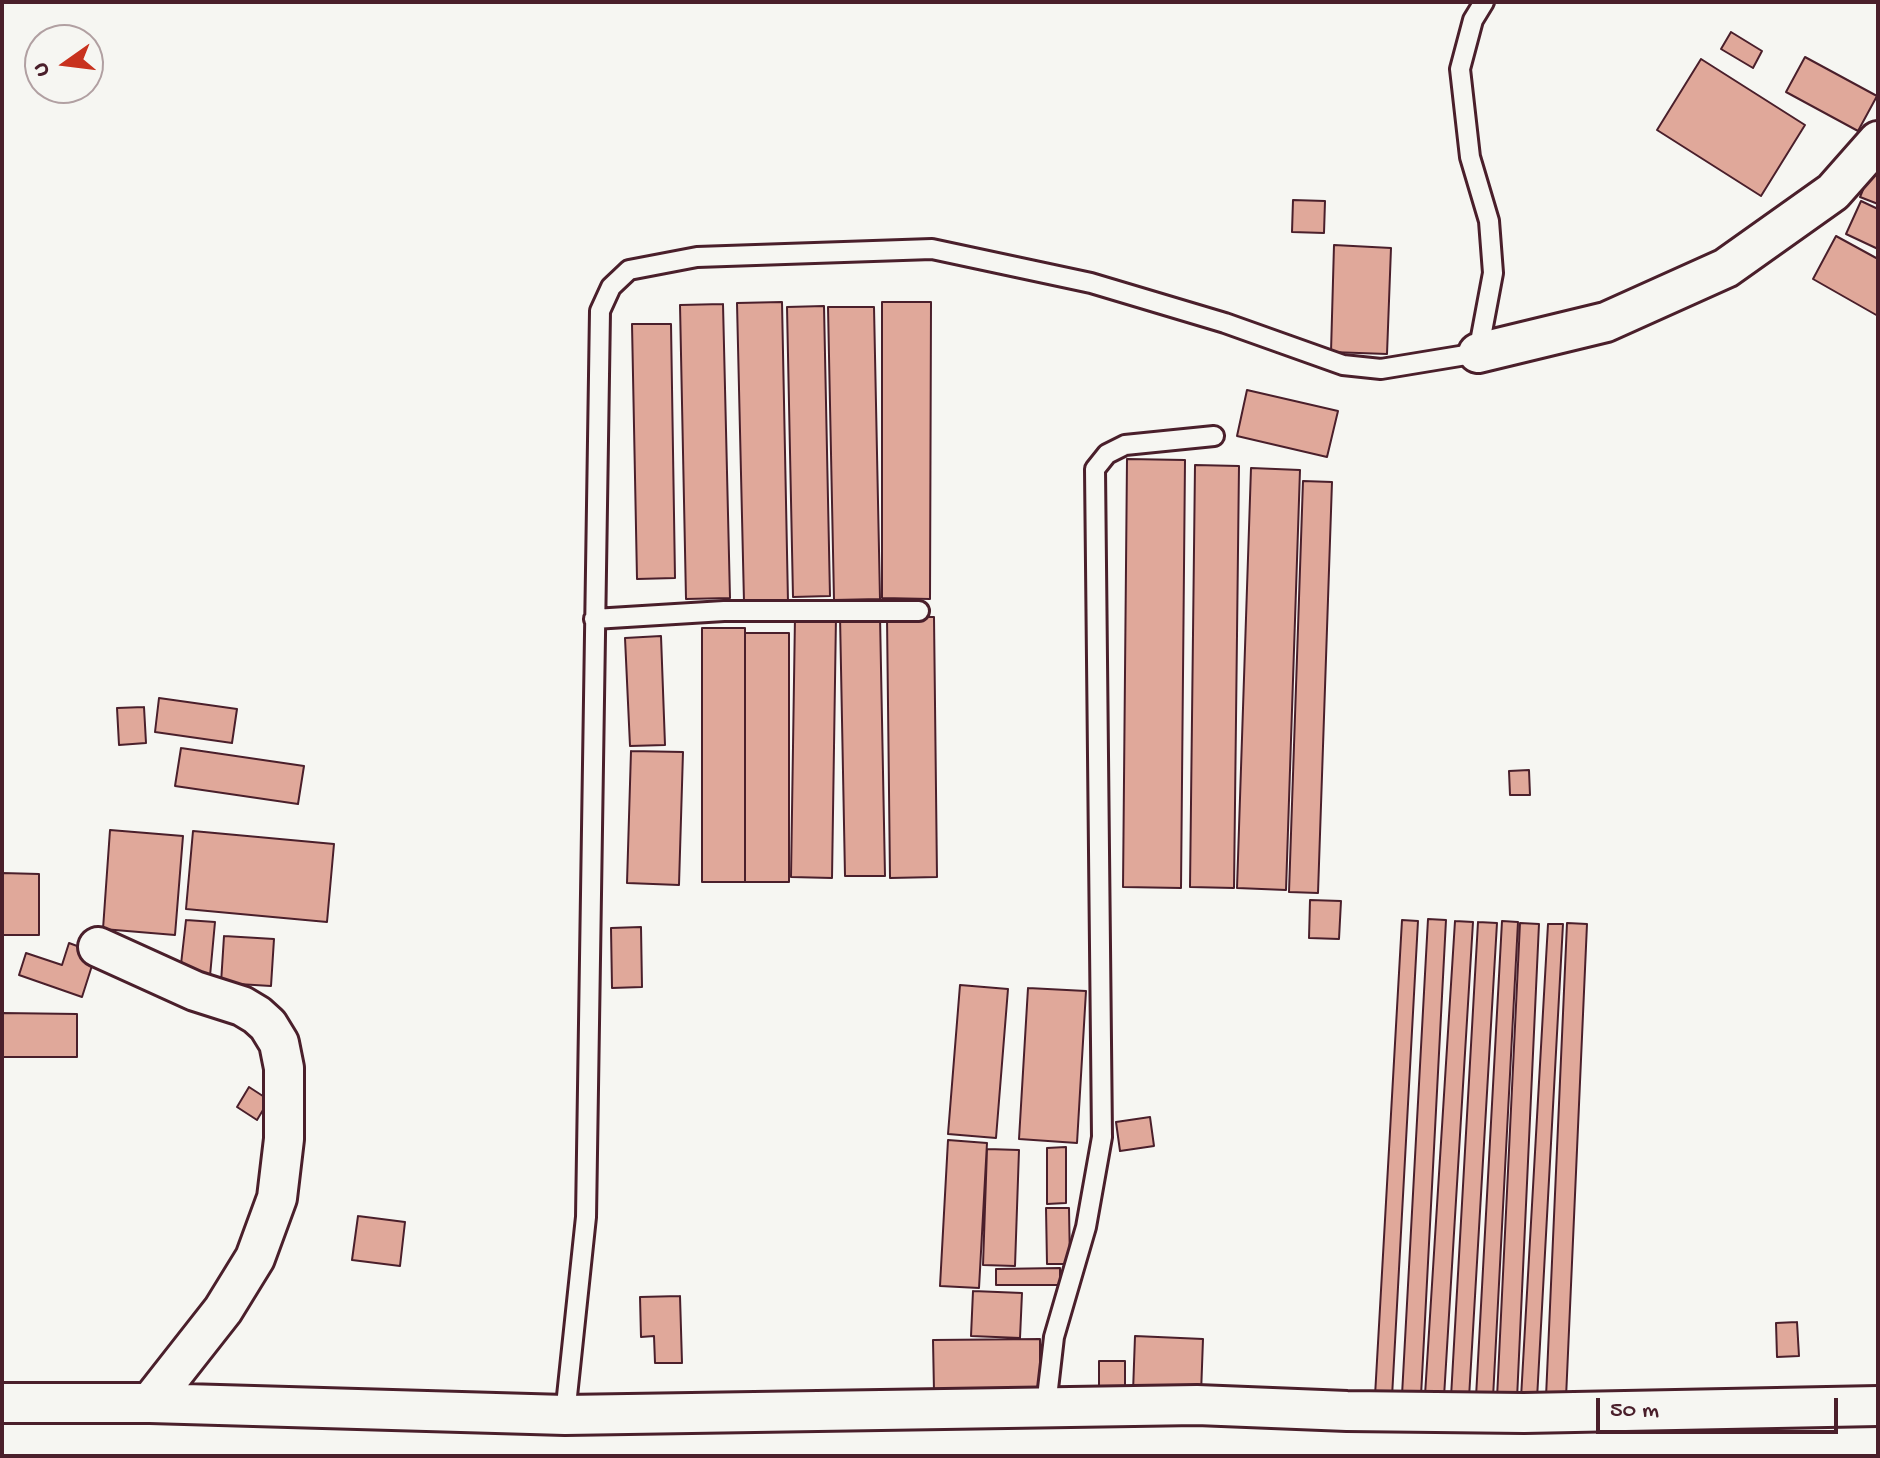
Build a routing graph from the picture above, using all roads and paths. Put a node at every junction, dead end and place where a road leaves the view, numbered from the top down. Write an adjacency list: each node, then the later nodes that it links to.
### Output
1 (1484, 2): 3 (lane)
2 (1878, 141): 3 (street)
3 (1478, 353): 6 (lane)
4 (1214, 436): 10 (lane)
5 (919, 611): 6 (lane)
6 (594, 619): 12 (lane)
7 (98, 947): 9 (street)
8 (2, 1403): 9 (street)
9 (150, 1403): 12 (street)
10 (1046, 1406): 11 (street); 12 (street)
11 (1878, 1406)
12 (565, 1415)

